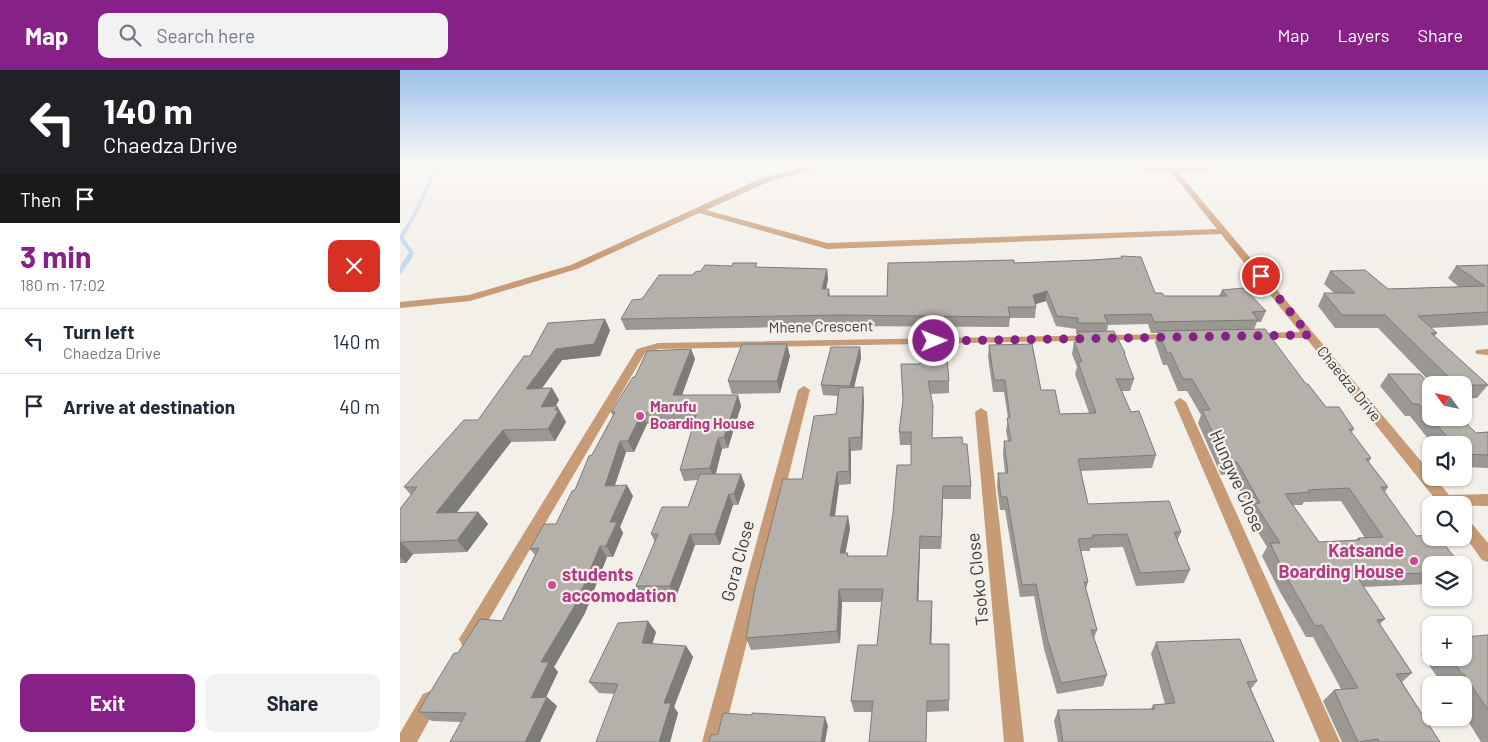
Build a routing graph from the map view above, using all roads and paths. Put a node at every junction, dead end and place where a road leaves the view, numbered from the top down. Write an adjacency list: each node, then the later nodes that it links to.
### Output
1 (733, 194): 3 (street)
2 (1194, 194): 4 (street, Chaedza Drive)
3 (698, 210): 4 (street); 5 (street)
4 (1225, 231): 6 (street, Chaedza Drive)
5 (402, 305)
6 (1309, 335): 7 (street); 12 (street, Chaedza Drive)
7 (1240, 336)
8 (1181, 337): 17 (street, Mhene Crescent)
9 (804, 390): 20 (street, Gora Close)
10 (1180, 402): 22 (street, Hungwe Close)
11 (981, 412): 21 (street, Tsoko Close)
12 (1441, 496)
13 (1488, 500): 14 (street)
14 (1472, 501)
15 (1472, 534): 16 (street)
16 (1488, 555)
17 (462, 648)
18 (436, 691): 19 (street)
19 (406, 742)
20 (712, 742)
21 (1014, 742)
22 (1330, 742)

